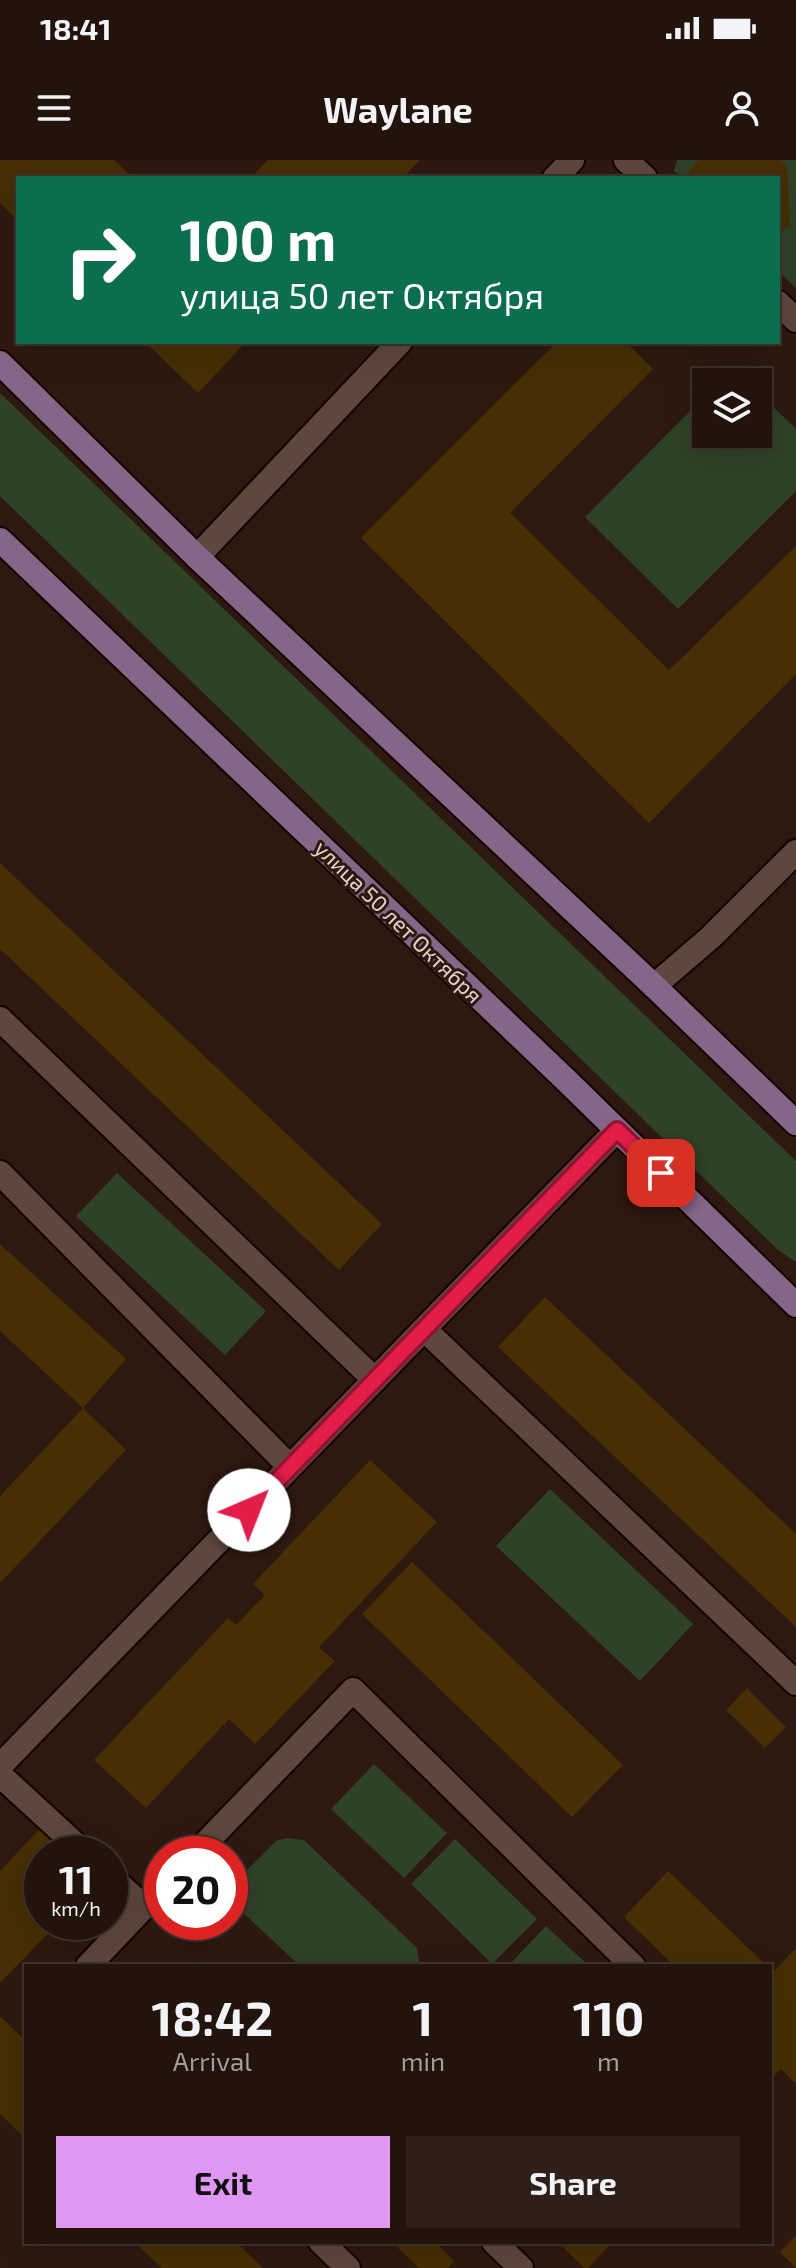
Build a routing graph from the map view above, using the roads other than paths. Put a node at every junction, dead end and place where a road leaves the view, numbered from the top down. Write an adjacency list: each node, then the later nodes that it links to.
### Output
1 (572, 160): 3 (lane)
2 (626, 160): 4 (lane)
3 (557, 176)
4 (643, 176)
5 (780, 305): 6 (lane)
6 (796, 320)
7 (398, 344): 10 (lane)
8 (0, 363): 10 (main road)
9 (0, 540): 15 (main road, улица 50 лет Октября)
10 (197, 557): 12 (main road)
11 (796, 852): 12 (lane)
12 (654, 986): 14 (main road)
13 (0, 1019): 19 (lane)
14 (796, 1123)
15 (617, 1130): 17 (main road, улица 50 лет Октября); 18 (lane)
16 (0, 1173): 20 (lane)
17 (796, 1305)
18 (424, 1329): 19 (lane); 21 (lane)
19 (375, 1380): 20 (lane)
20 (290, 1467): 22 (lane)
21 (796, 1683)
22 (0, 1766)
23 (0, 1775): 24 (lane)
24 (66, 1836)
25 (212, 1836): 29 (lane)
26 (128, 1892): 27 (lane)
27 (144, 1907): 28 (lane)
28 (90, 1964)
29 (631, 1964)
30 (323, 2244): 32 (lane)
31 (496, 2244): 33 (lane)
32 (348, 2268)
33 (521, 2268)

